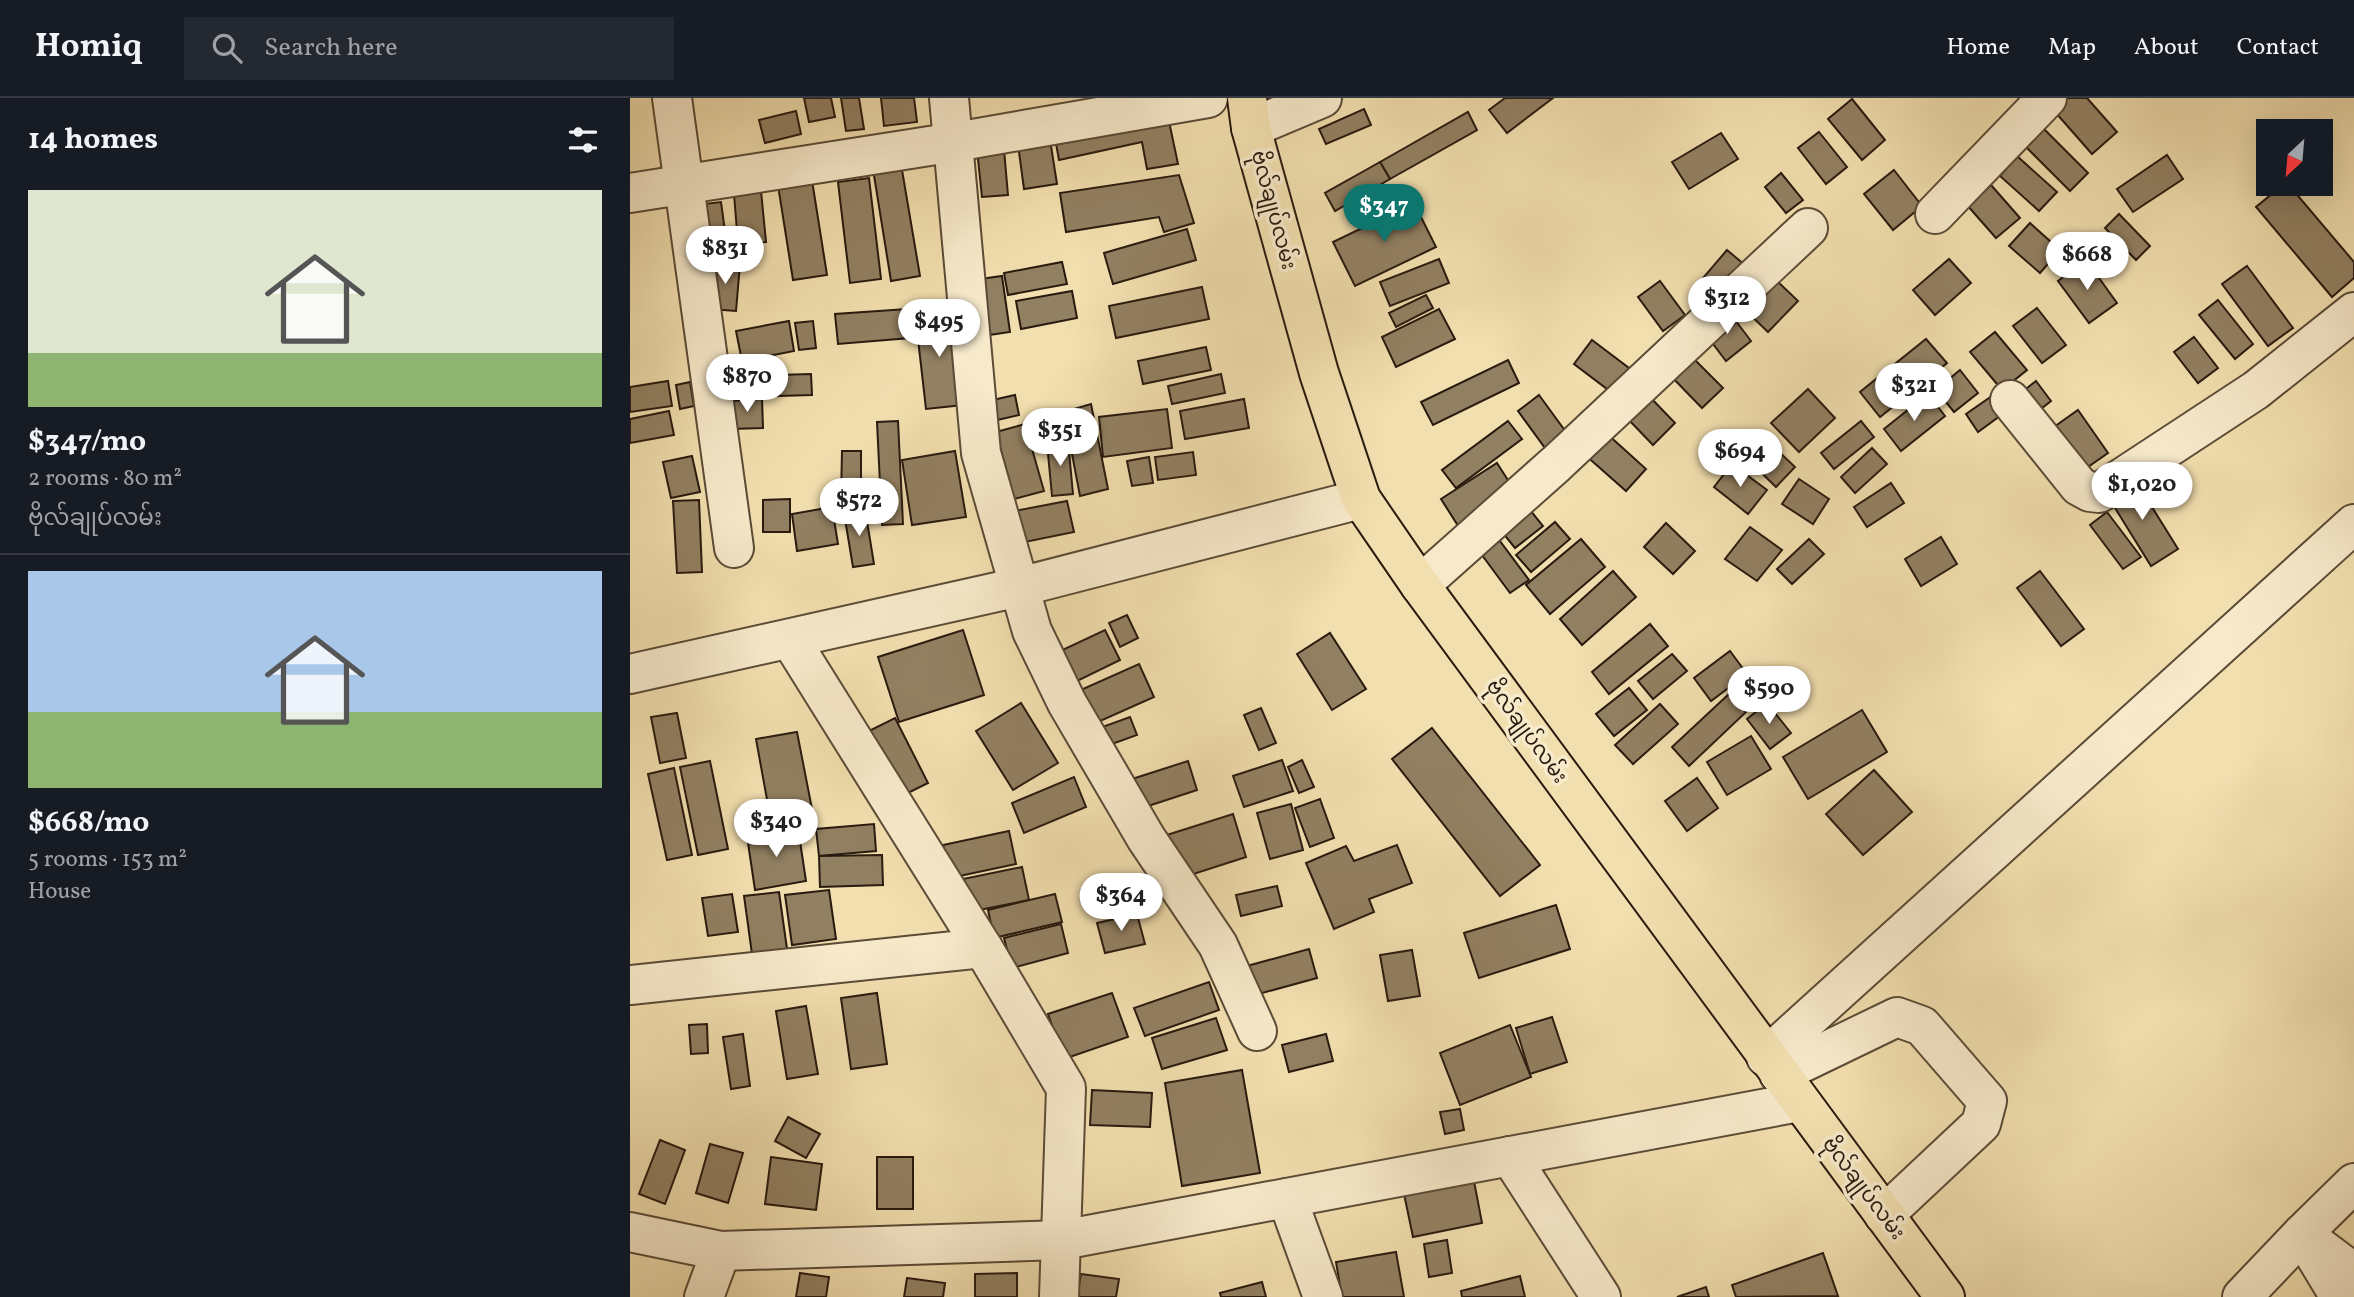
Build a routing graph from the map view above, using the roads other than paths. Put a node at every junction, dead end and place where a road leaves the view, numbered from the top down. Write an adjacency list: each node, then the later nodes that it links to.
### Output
1 (672, 98): 8 (street)
2 (949, 98): 7 (street)
3 (1208, 98): 7 (street)
4 (1322, 98): 6 (street)
5 (2047, 98): 10 (street)
6 (1249, 113): 14 (main road, ဗိုလ်ချုပ်လမ်း)
7 (955, 142): 8 (street); 18 (street)
8 (684, 187): 9 (street); 16 (street)
9 (630, 193)
10 (1935, 214)
11 (1808, 228): 17 (street)
12 (2354, 312): 13 (street)
13 (2010, 400)
14 (1361, 499): 17 (main road, ဗိုလ်ချုပ်လမ်း); 18 (street)
15 (2354, 524): 24 (street)
16 (734, 548)
17 (1420, 585): 24 (main road, ဗိုလ်ချုပ်လမ်း)
18 (1019, 587): 19 (street); 23 (street)
19 (789, 639): 20 (street); 21 (street)
20 (630, 674)
21 (983, 948): 22 (street); 31 (street)
22 (630, 985)
23 (1257, 1031)
24 (1781, 1077): 25 (street); 28 (main road, ဗိုလ်ချုပ်လမ်း); 28 (street)
25 (1510, 1156): 27 (street); 37 (street)
26 (2354, 1182): 30 (street)
27 (1287, 1198): 31 (street); 36 (street)
28 (1884, 1215): 38 (main road, ဗိုလ်ချုပ်လမ်း)
29 (630, 1233): 32 (street)
30 (2302, 1234): 33 (street); 39 (street); 40 (street)
31 (1062, 1240): 32 (street); 35 (street)
32 (721, 1251): 34 (street)
33 (2354, 1273)
34 (704, 1297)
35 (1059, 1297)
36 (1323, 1297)
37 (1601, 1297)
38 (1945, 1297)
39 (2242, 1297)
40 (2340, 1297)

